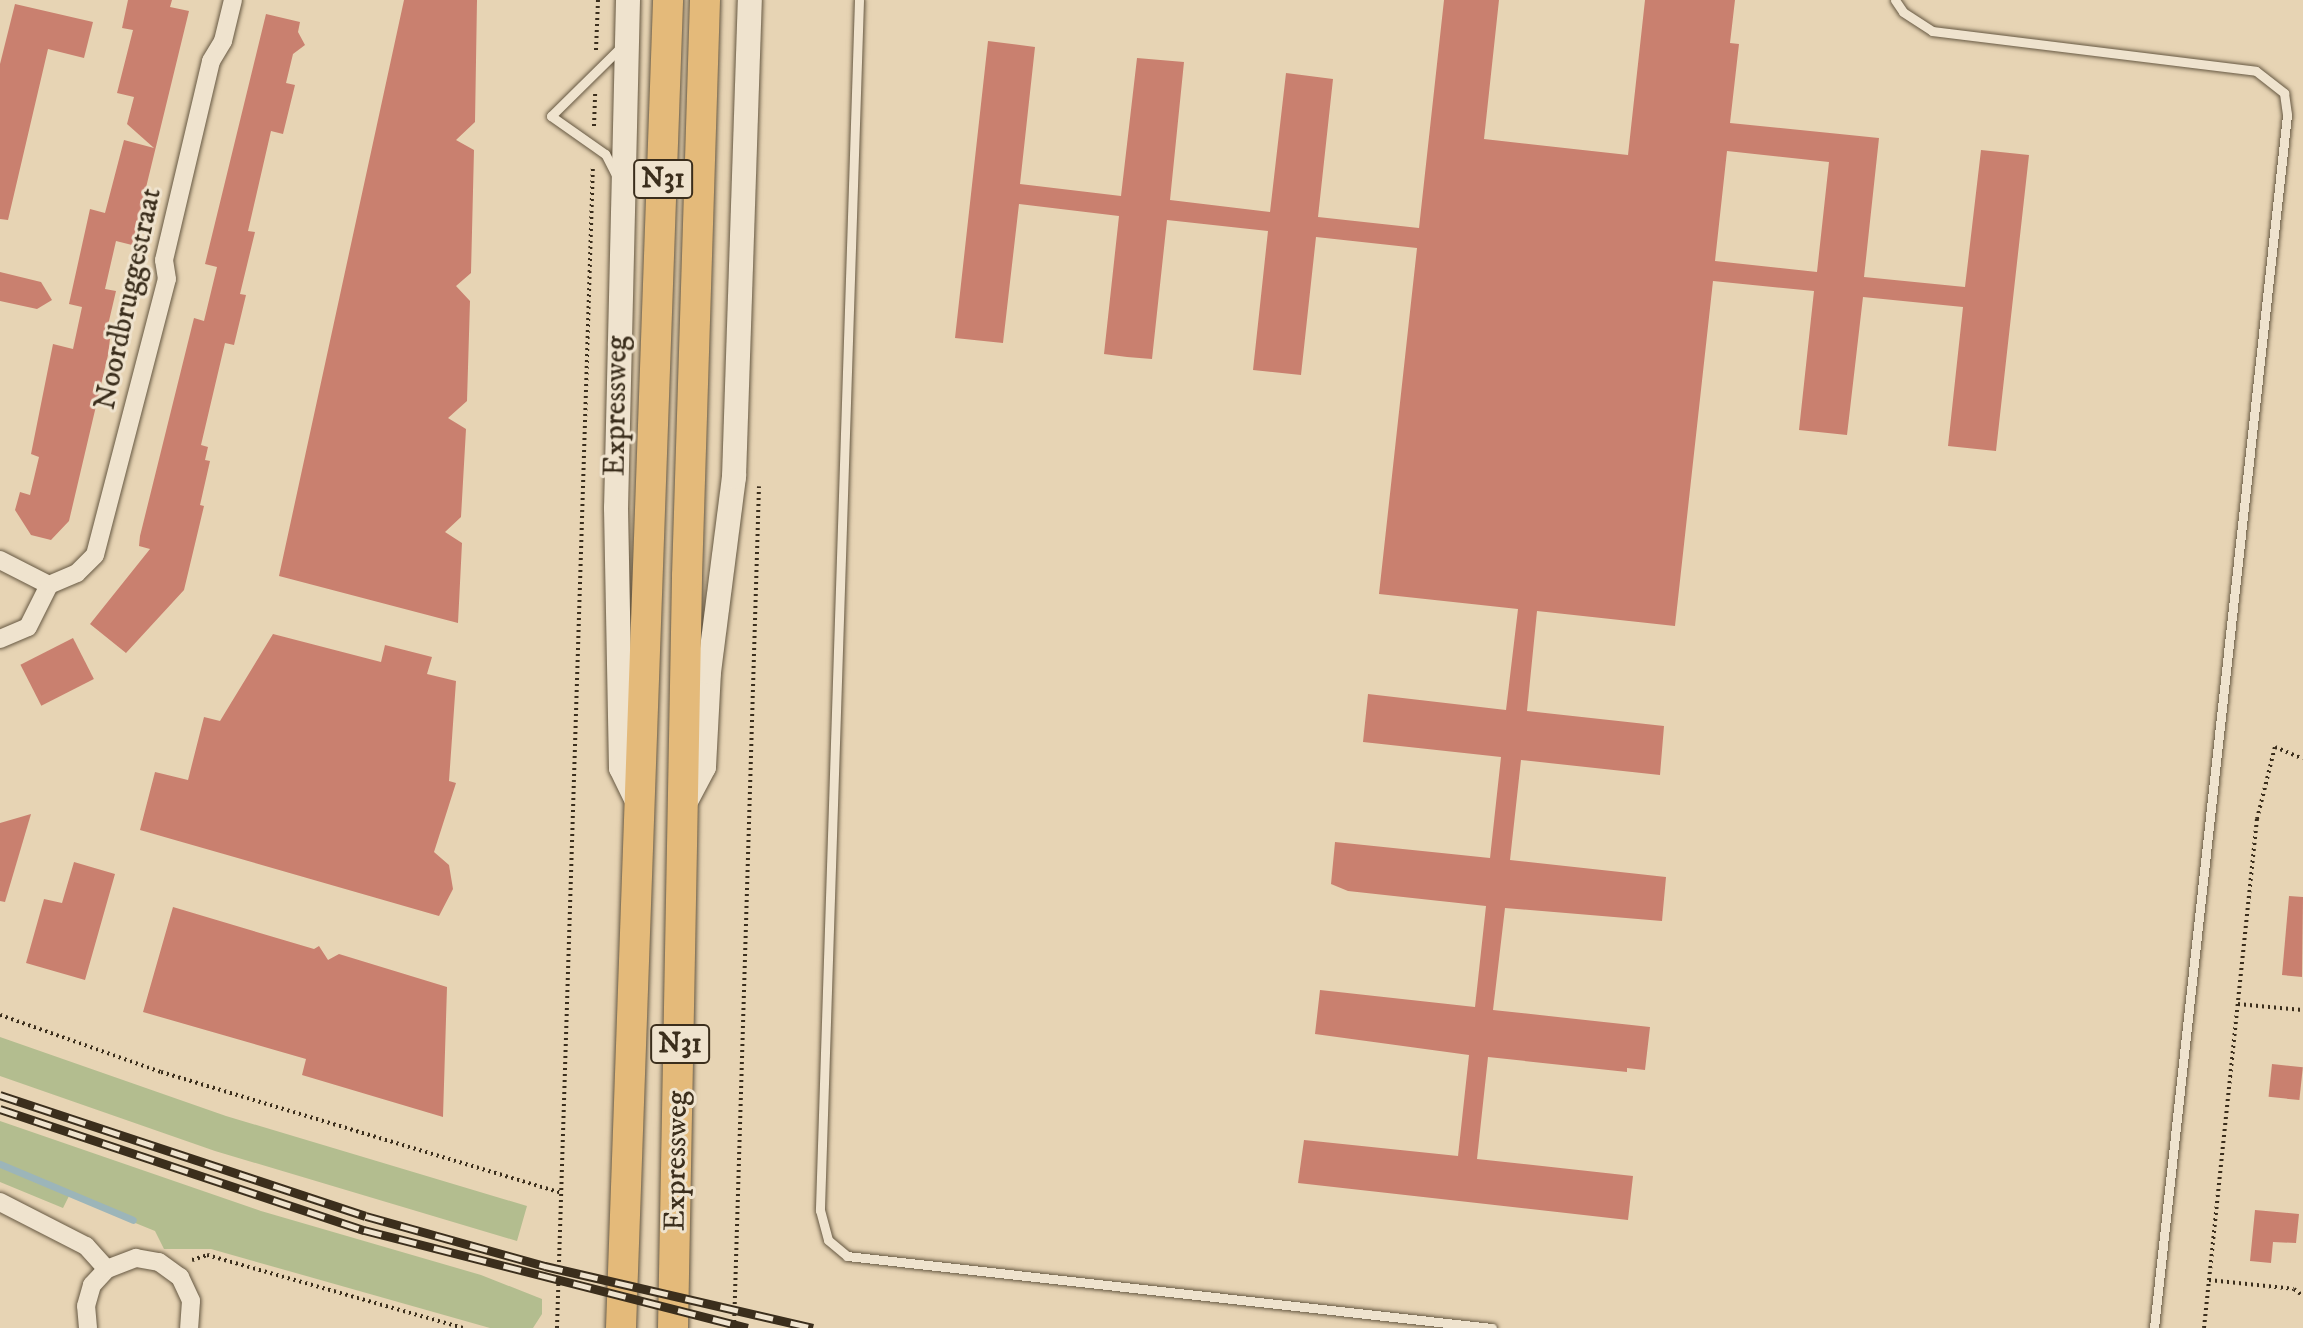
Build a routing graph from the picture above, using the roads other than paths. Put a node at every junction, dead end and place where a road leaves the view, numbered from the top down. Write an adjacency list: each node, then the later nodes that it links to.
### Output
1 (233, 0): 11 (street, Noordbruggestraat)
2 (628, 0): 8 (street, Expressweg / N31)
3 (668, 0): 14 (highway, Expressweg / N31)
4 (705, 0): 13 (highway, Expressweg / N31)
5 (750, 0): 13 (street, Expressweg / N31)
6 (859, 0): 21 (lane)
7 (1895, 0): 22 (lane)
8 (627, 41): 9 (street, Expressweg / N31); 9 (lane)
9 (622, 188): 14 (street, Expressweg / N31)
10 (0, 560): 11 (street)
11 (49, 585): 12 (street)
12 (0, 639)
13 (686, 801): 20 (highway, Expressweg / N31)
14 (641, 808): 19 (highway, Expressweg / N31)
15 (0, 1202): 16 (street)
16 (107, 1269): 17 (street); 18 (street)
17 (88, 1328)
18 (189, 1328)
19 (621, 1328)
20 (673, 1328)
21 (1492, 1328)
22 (2154, 1328)

